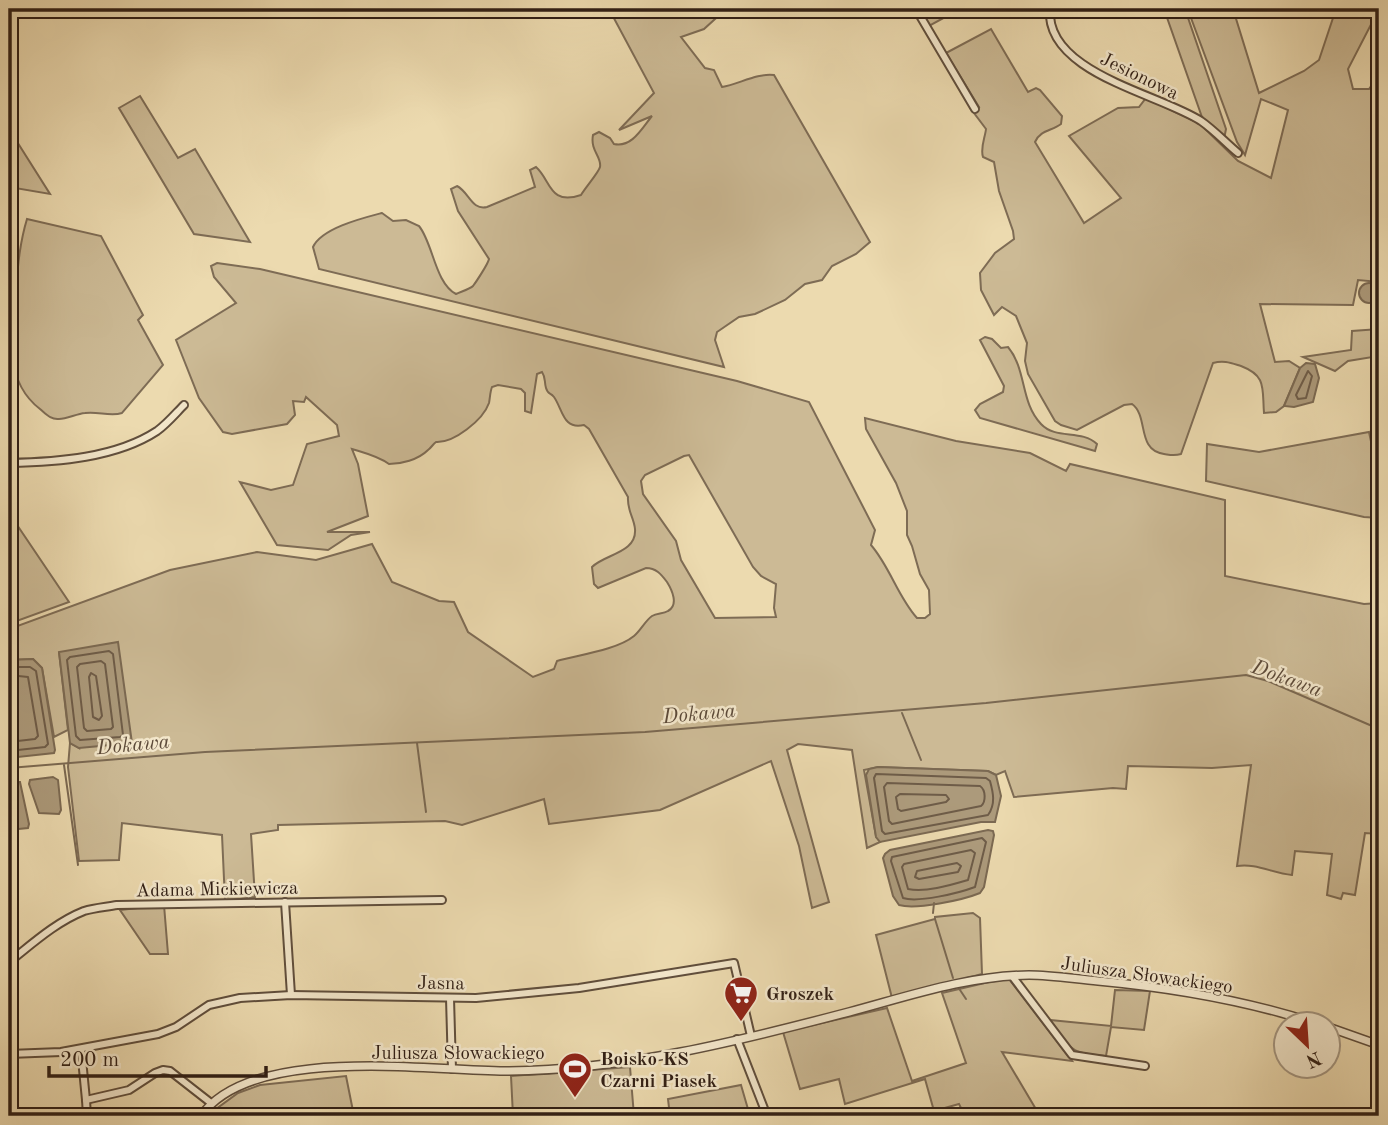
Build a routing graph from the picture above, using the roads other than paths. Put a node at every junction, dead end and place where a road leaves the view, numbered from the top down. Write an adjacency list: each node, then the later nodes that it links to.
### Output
1 (916, 9): 3 (street)
2 (1050, 9): 4 (street, Jesionowa)
3 (975, 109)
4 (1238, 153)
5 (184, 405): 6 (street)
6 (9, 463)
7 (442, 900): 8 (street, Adama Mickiewicza)
8 (285, 902): 9 (street, Adama Mickiewicza); 11 (street)
9 (9, 962)
10 (1012, 976): 13 (street, Juliusza Słowackiego); 15 (street, Juliusza Słowackiego); 20 (street)
11 (290, 995): 12 (street, Jasna); 18 (street, Jasna)
12 (450, 998): 15 (street, Jasna); 21 (street)
13 (1274, 1010)
14 (1342, 1032): 17 (street)
15 (751, 1036): 16 (street, Juliusza Słowackiego)
16 (737, 1039): 21 (street, Juliusza Słowackiego); 26 (street)
17 (1379, 1045)
18 (80, 1049): 19 (street, Jasna); 22 (street)
19 (9, 1054)
20 (1143, 1064)
21 (452, 1069): 23 (street, Juliusza Słowackiego)
22 (86, 1100): 23 (street); 24 (street)
23 (211, 1103): 25 (street, Juliusza Słowackiego)
24 (87, 1116)
25 (201, 1116)
26 (767, 1116)
27 (1083, 1116): 28 (street)
28 (1168, 1116)

